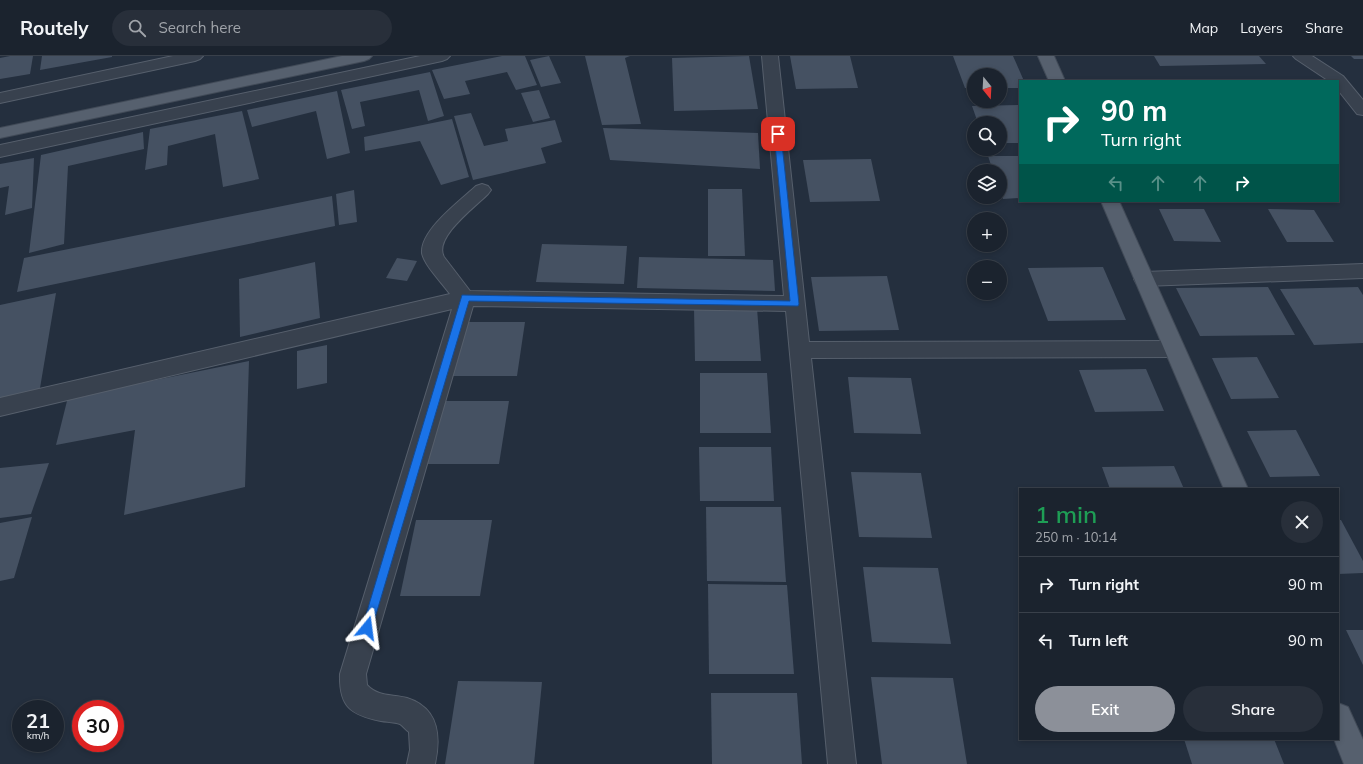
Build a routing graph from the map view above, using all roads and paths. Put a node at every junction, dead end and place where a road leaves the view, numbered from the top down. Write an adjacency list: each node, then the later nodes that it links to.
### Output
1 (195, 56): 11 (street)
2 (298, 56): 12 (main road)
3 (364, 56): 14 (main road)
4 (442, 56): 15 (street)
5 (770, 56): 21 (street)
6 (1046, 56): 8 (main road)
7 (1301, 56): 9 (street)
8 (1057, 80)
9 (1338, 80)
10 (1339, 81): 13 (street)
11 (0, 98)
12 (86, 100)
13 (1363, 110)
14 (0, 133)
15 (0, 151)
16 (482, 190): 20 (street)
17 (1110, 202): 19 (main road)
18 (1363, 271): 19 (street)
19 (1144, 279): 22 (main road)
20 (465, 298): 21 (street); 24 (street); 27 (street)
21 (795, 304): 23 (street)
22 (1174, 349): 23 (street); 25 (main road)
23 (800, 350): 28 (street)
24 (0, 407)
25 (1236, 488)
26 (1339, 719): 29 (main road)
27 (422, 764)
28 (842, 764)
29 (1359, 764)

